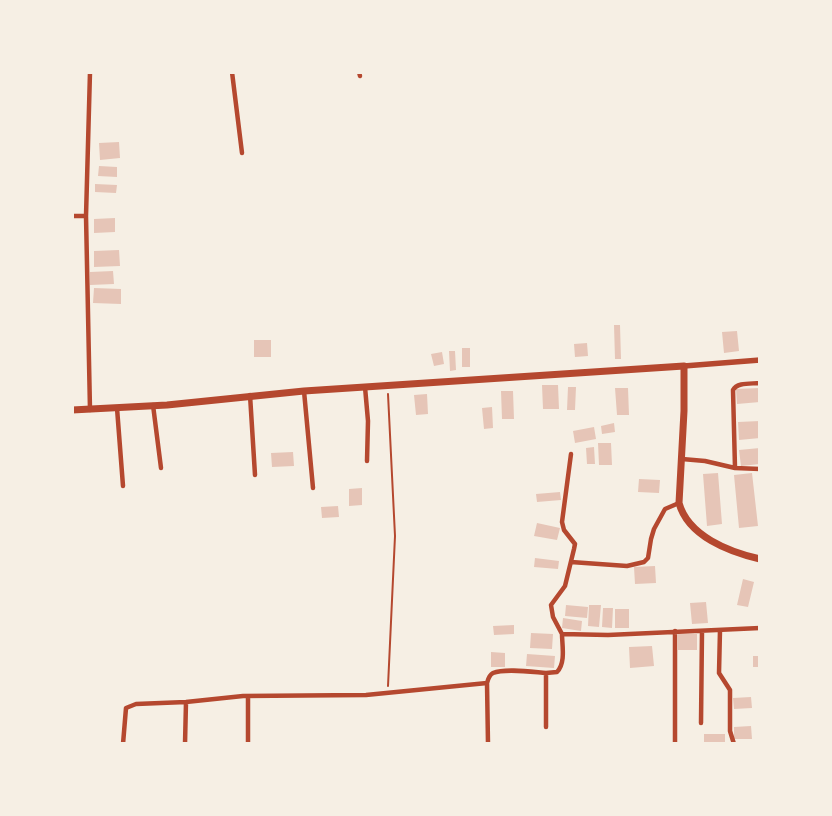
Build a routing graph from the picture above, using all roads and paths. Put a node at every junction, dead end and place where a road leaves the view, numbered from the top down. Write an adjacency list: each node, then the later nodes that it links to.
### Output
1 (90, 72): 5 (street)
2 (232, 72): 3 (street)
3 (242, 153)
4 (72, 216): 5 (street)
5 (86, 216): 16 (street)
6 (760, 360): 7 (street)
7 (684, 366): 9 (main road); 18 (main road)
8 (760, 383): 21 (street)
9 (387, 385): 10 (main road); 36 (path)
10 (365, 387): 11 (main road); 19 (street)
11 (304, 391): 12 (main road); 25 (street)
12 (250, 395): 13 (main road); 23 (street)
13 (153, 405): 14 (main road); 20 (street)
14 (117, 408): 16 (main road); 24 (street)
15 (72, 410): 16 (main road)
16 (90, 410)
17 (571, 454): 28 (street)
18 (682, 459): 21 (street); 26 (main road)
19 (367, 461)
20 (161, 468)
21 (735, 468): 22 (street)
22 (760, 469)
23 (255, 475)
24 (123, 486)
25 (313, 488)
26 (679, 503): 27 (main road); 28 (street)
27 (760, 560)
28 (571, 562): 33 (street)
29 (760, 628): 30 (street)
30 (720, 630): 32 (street); 46 (street)
31 (675, 631): 32 (street); 33 (street); 45 (street)
32 (702, 631): 39 (street)
33 (562, 634): 34 (street)
34 (546, 672): 35 (street); 40 (street)
35 (487, 683): 36 (street); 44 (street)
36 (387, 693): 37 (street)
37 (248, 696): 38 (street); 43 (street)
38 (186, 702): 41 (street); 42 (street)
39 (701, 723)
40 (546, 727)
41 (123, 744)
42 (186, 744)
43 (248, 744)
44 (488, 744)
45 (675, 744)
46 (734, 744)

